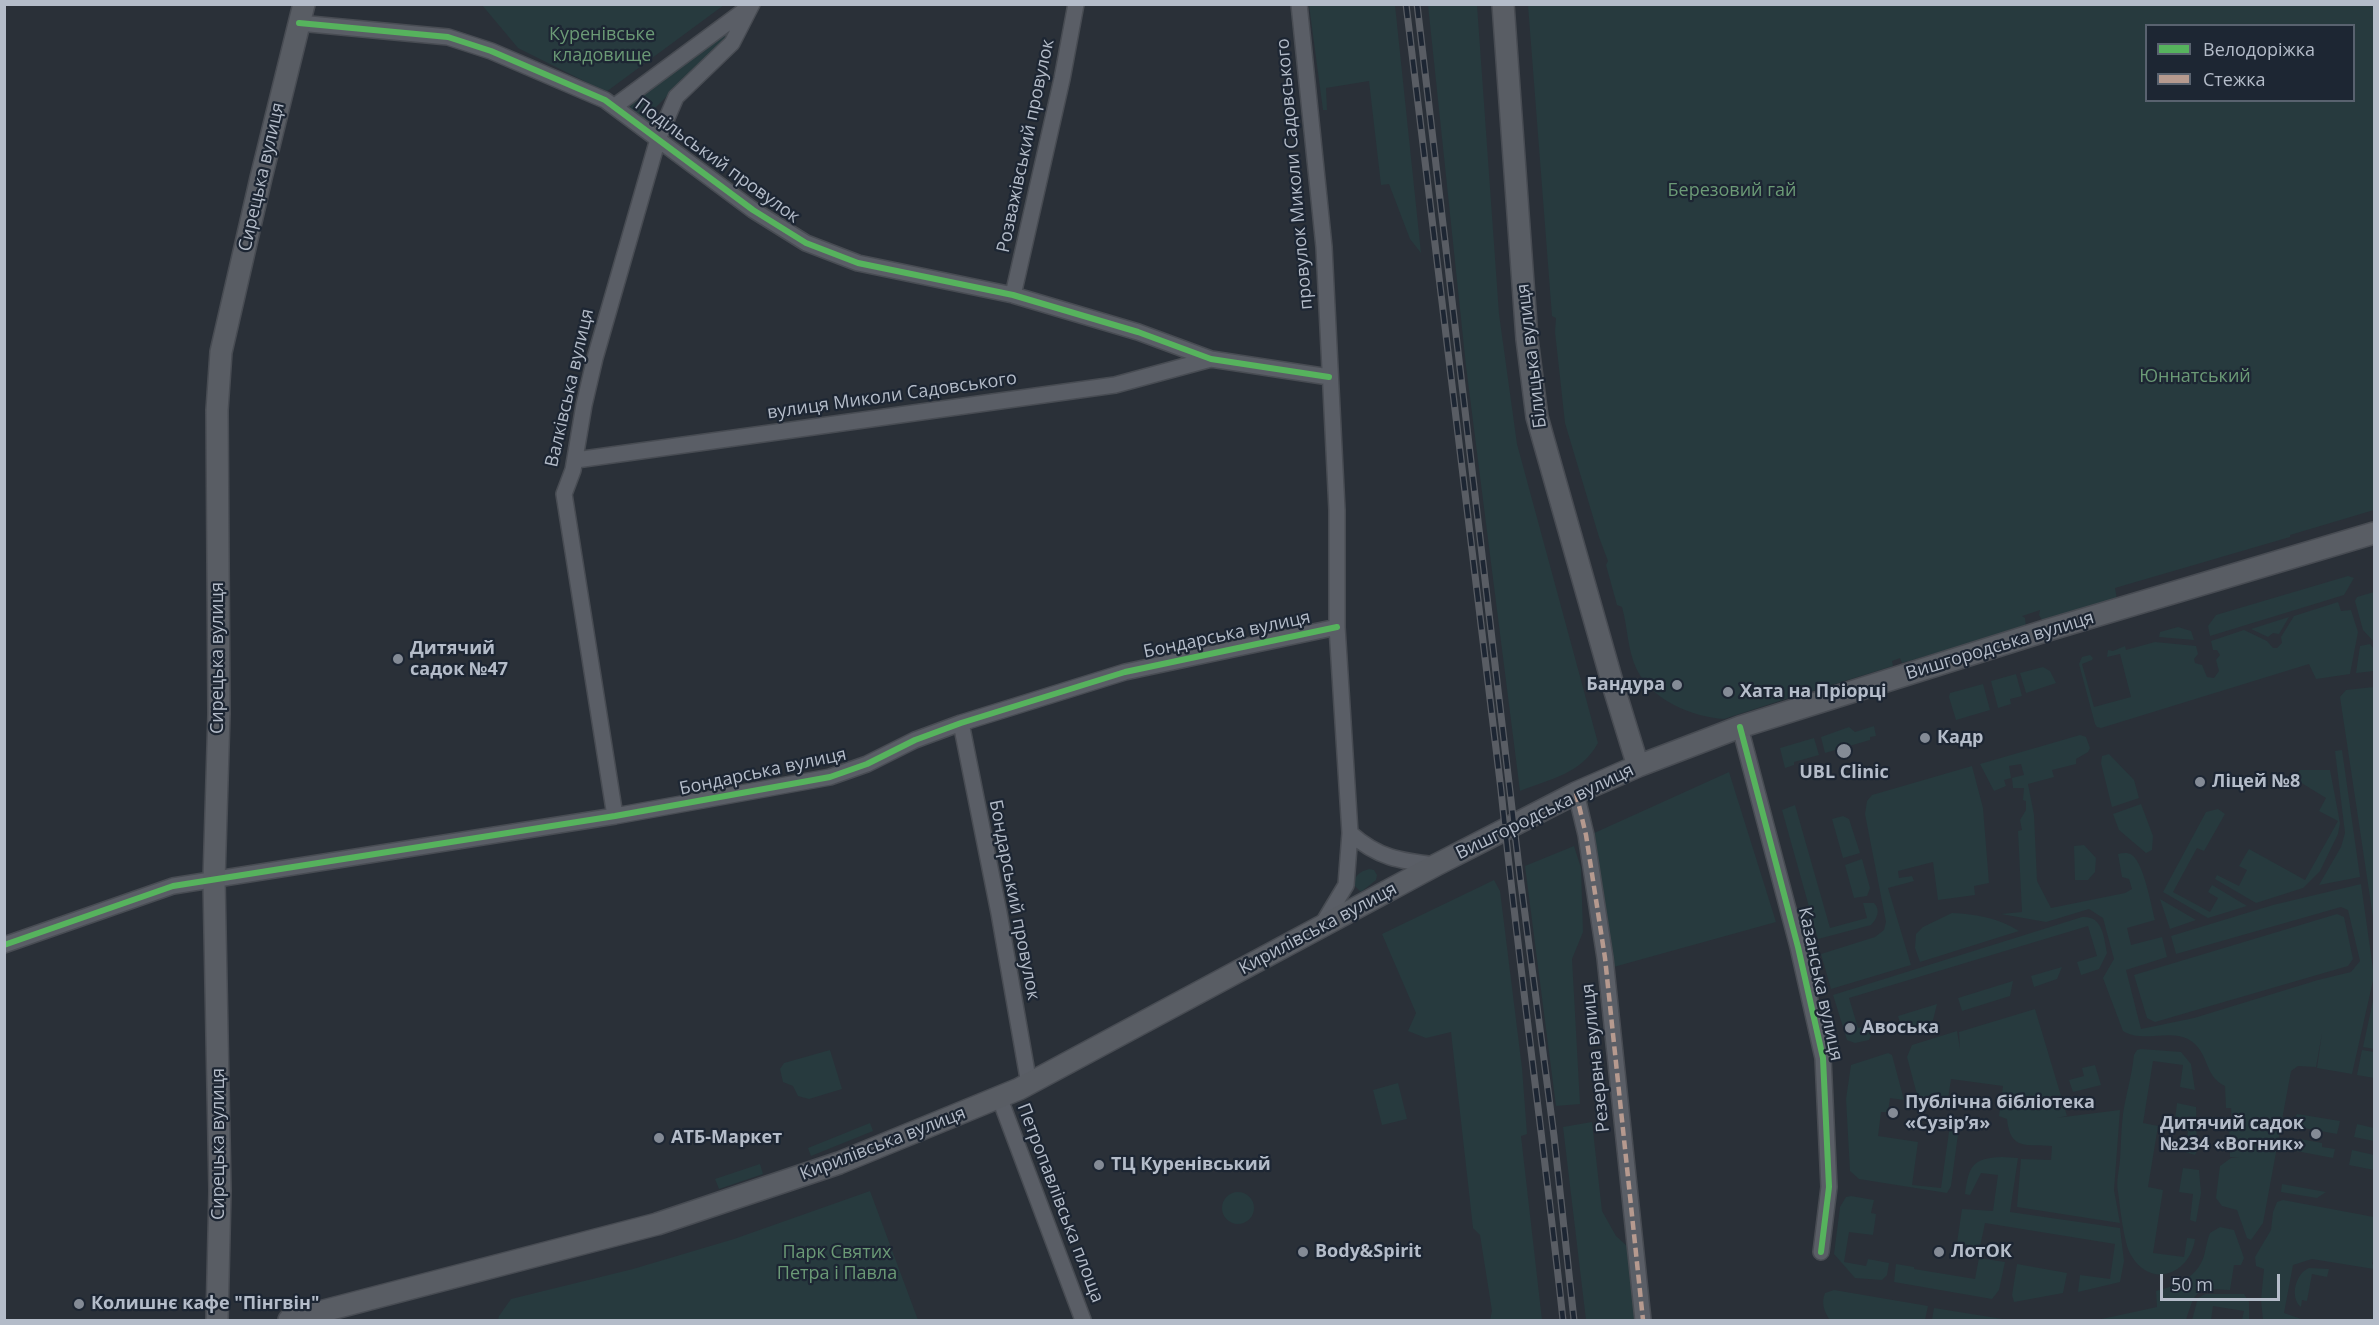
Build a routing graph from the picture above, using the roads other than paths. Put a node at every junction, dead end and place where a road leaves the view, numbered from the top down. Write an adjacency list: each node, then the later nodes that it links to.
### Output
1 (1076, 4): 8 (street, Розважівський провулок)
2 (1299, 4): 10 (street, провулок Миколи Садовського)
3 (1503, 4): 16 (main road, Білицька вулиця)
4 (752, 5): 6 (street); 7 (street, Валківська вулиця)
5 (301, 14): 6 (street, Подільський провулок); 21 (main road, Сирецька вулиця)
6 (615, 106): 7 (street, Подільський провулок)
7 (658, 139): 8 (street, Подільський провулок); 11 (street, Валківська вулиця)
8 (1013, 295): 9 (street, Подільський провулок)
9 (1210, 359): 10 (street, Подільський провулок); 11 (street, вулиця Миколи Садовського)
10 (1329, 377): 13 (street)
11 (576, 460): 18 (street, Валківська вулиця)
12 (2374, 533): 15 (main road, Вишгородська вулиця)
13 (1337, 627): 14 (street, Бондарська вулиця); 19 (street)
14 (961, 723): 18 (street, Бондарська вулиця); 24 (street, Бондарський провулок)
15 (1740, 727): 16 (main road, Вишгородська вулиця); 26 (street, Казанська вулиця)
16 (1638, 766): 17 (main road, Вишгородська вулиця)
17 (1576, 793): 20 (main road, Вишгородська вулиця); 30 (street, Резервна вулиця)
18 (615, 816): 21 (street, Бондарська вулиця)
19 (1350, 833): 20 (street); 22 (street)
20 (1436, 865): 22 (main road, Кирилівська вулиця)
21 (214, 880): 23 (street, Бондарська вулиця); 27 (main road, Сирецька вулиця)
22 (1319, 930): 24 (main road, Кирилівська вулиця)
23 (4, 945)
24 (1029, 1084): 25 (main road, Кирилівська вулиця)
25 (1000, 1099): 28 (main road, Кирилівська вулиця); 29 (street, Петропавлівська площа)
26 (1821, 1252)
27 (217, 1320)
28 (290, 1320)
29 (1083, 1320)
30 (1644, 1320)

